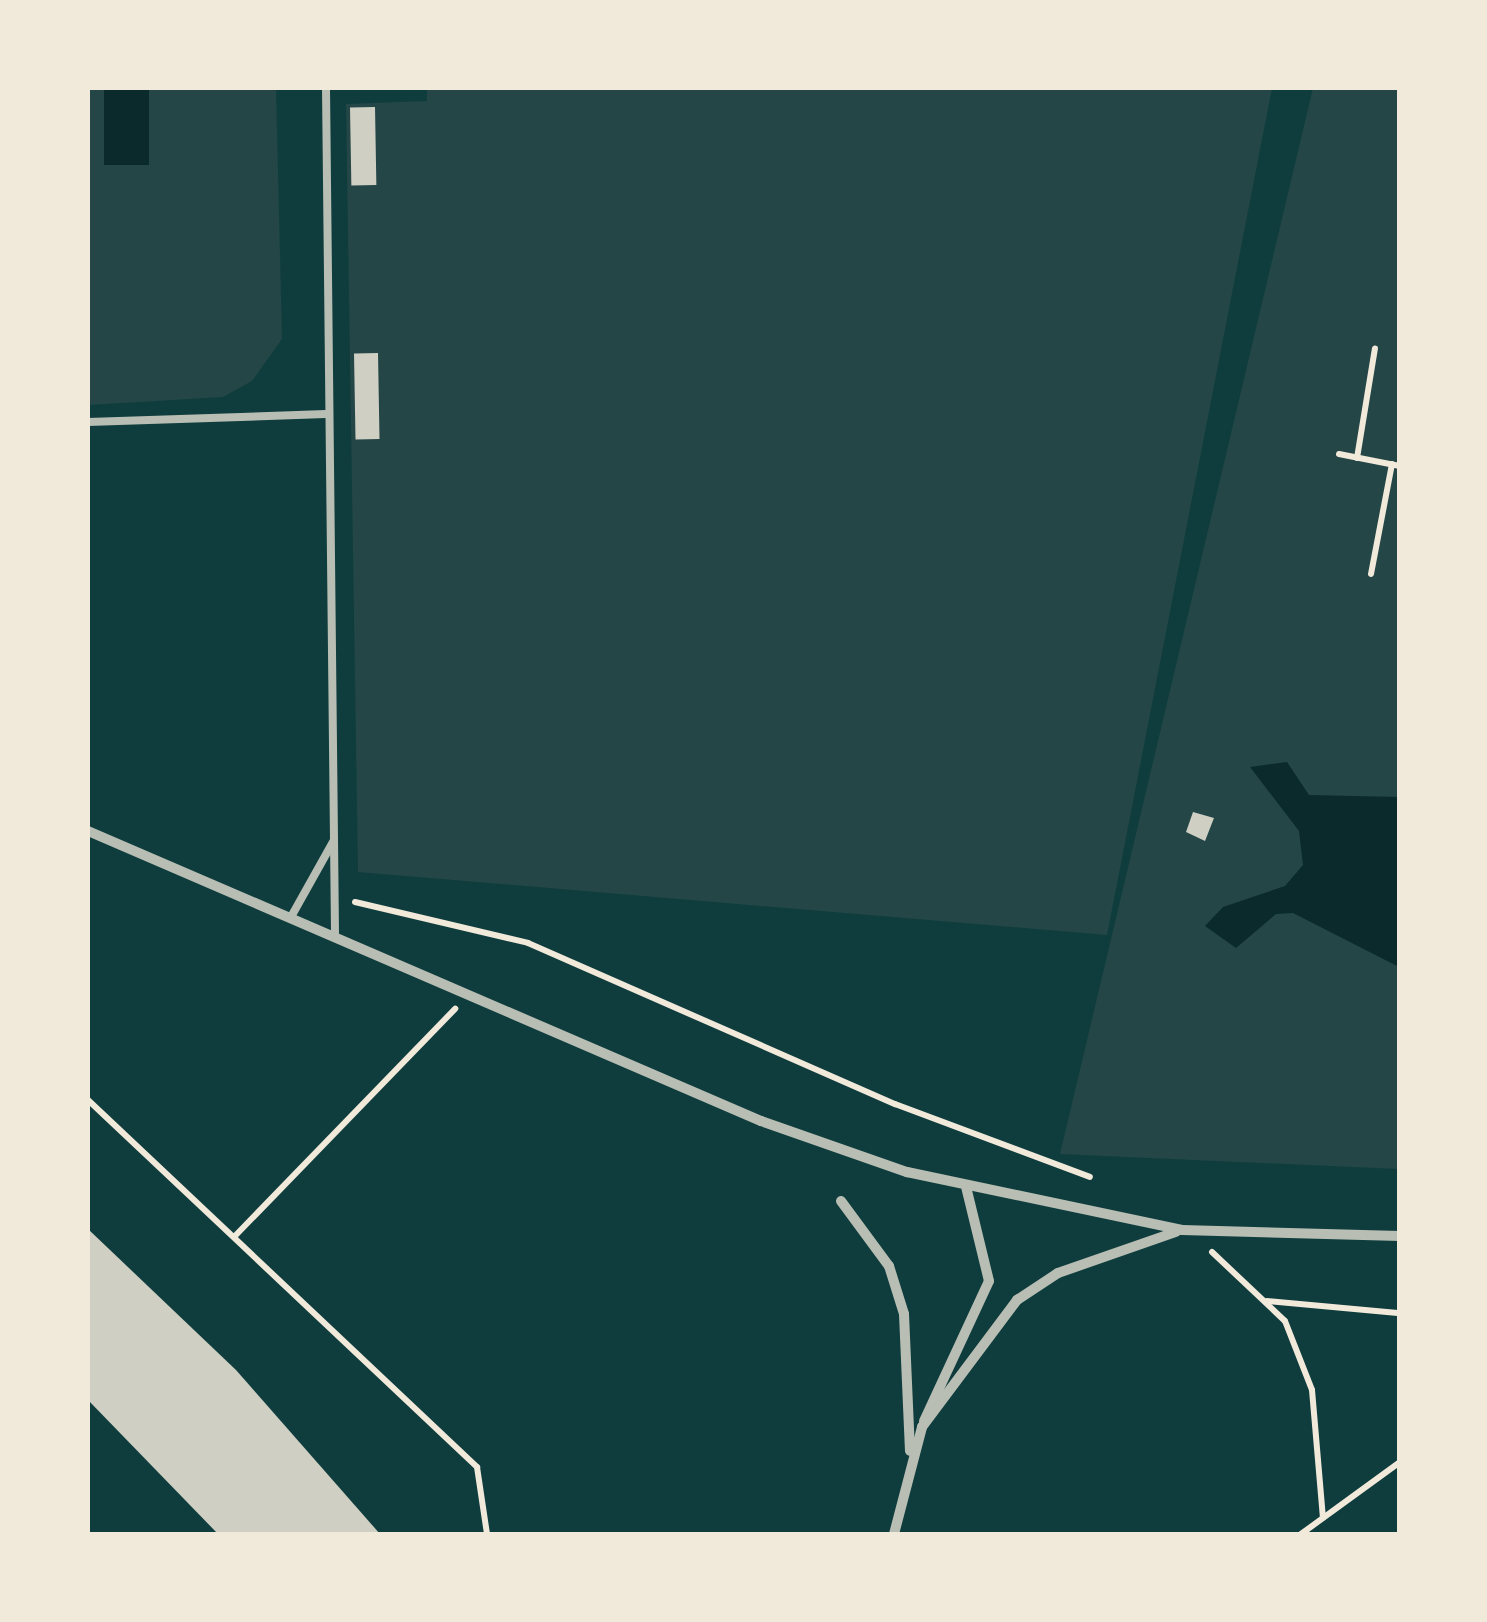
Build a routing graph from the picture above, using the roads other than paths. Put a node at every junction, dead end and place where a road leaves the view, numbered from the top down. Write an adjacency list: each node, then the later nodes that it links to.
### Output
1 (326, 88): 2 (lane)
2 (326, 414): 3 (lane); 5 (lane)
3 (88, 422)
4 (88, 831): 6 (street)
5 (337, 836): 6 (lane); 7 (lane)
6 (291, 917): 7 (street)
7 (335, 936): 8 (street)
8 (966, 1187): 10 (street); 12 (street)
9 (841, 1201): 13 (street)
10 (1182, 1230): 11 (street); 12 (street)
11 (1400, 1236)
12 (922, 1426): 13 (street)
13 (909, 1462): 14 (street)
14 (894, 1534)

